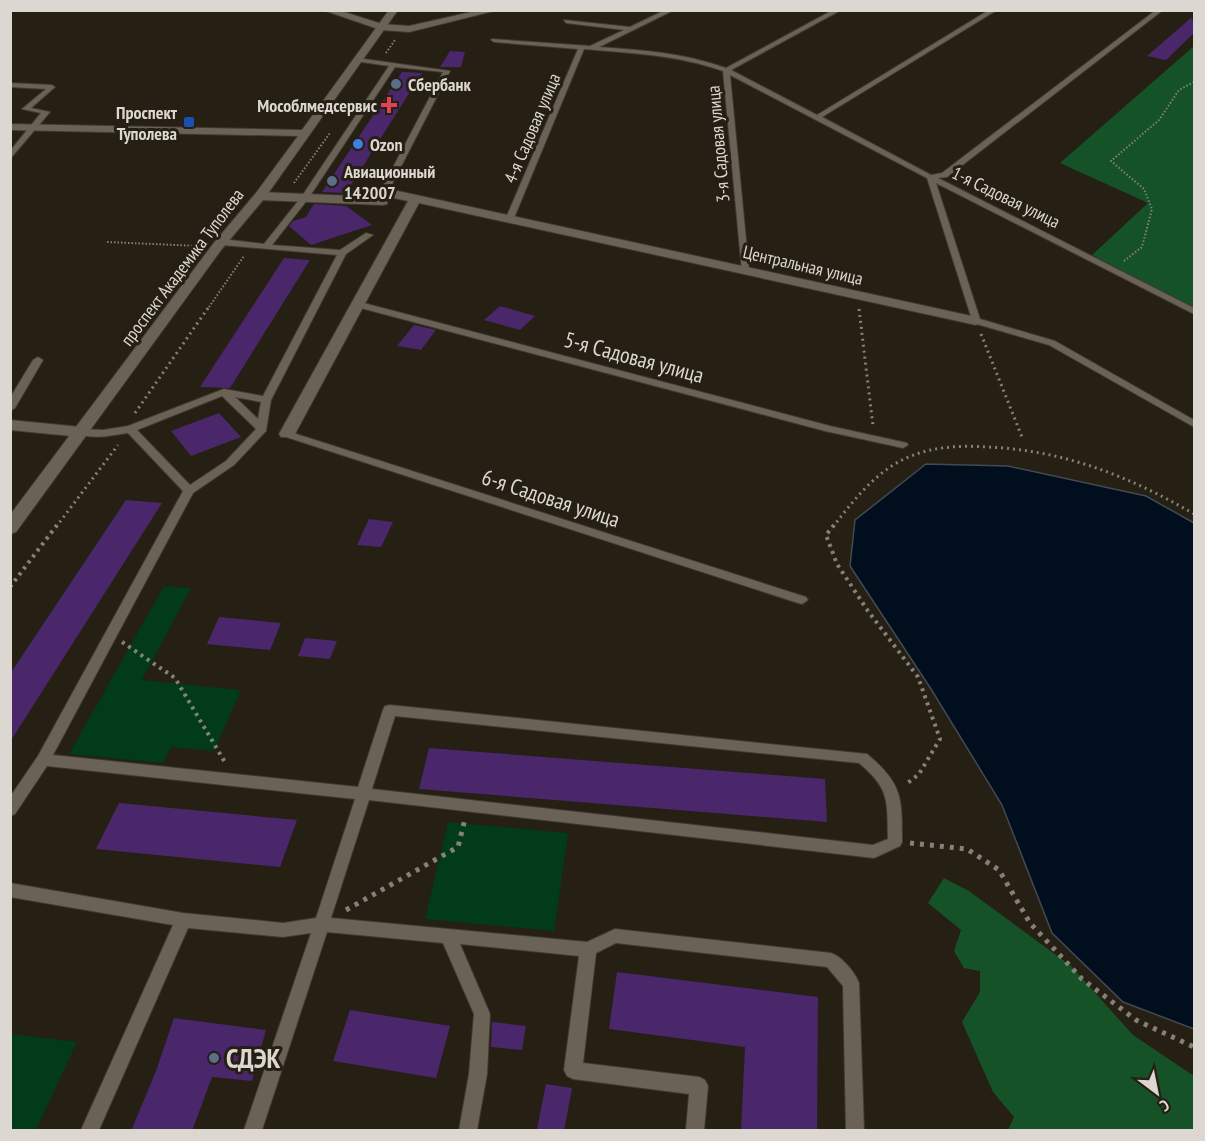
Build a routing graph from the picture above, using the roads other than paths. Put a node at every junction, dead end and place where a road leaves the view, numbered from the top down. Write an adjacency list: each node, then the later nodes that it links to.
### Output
1 (327, 10): 9 (street)
2 (394, 10): 9 (street, проспект Академика Туполева)
3 (494, 10): 9 (street)
4 (671, 10): 10 (lane)
5 (838, 10): 16 (lane, 3-я Садовая улица)
6 (994, 10): 18 (lane)
7 (1160, 10): 23 (lane, 1-я Садовая улица)
8 (566, 21): 10 (lane)
9 (381, 27): 14 (street, проспект Академика Туполева)
10 (631, 30): 13 (lane)
11 (494, 40): 12 (lane)
12 (581, 48): 13 (lane); 28 (lane, 4-я Садовая улица)
13 (591, 48): 16 (lane)
14 (357, 60): 15 (lane); 21 (street, проспект Академика Туполева)
15 (393, 65): 24 (lane); 26 (lane)
16 (726, 70): 18 (lane); 33 (lane, 3-я Садовая улица)
17 (10, 85): 20 (lane)
18 (816, 118): 23 (lane)
19 (10, 127): 20 (street)
20 (33, 128): 21 (street); 22 (lane)
21 (304, 133): 25 (street, проспект Академика Туполева)
22 (10, 157)
23 (930, 177): 35 (lane, 1-я Садовая улица); 36 (lane)
24 (384, 192): 26 (street); 27 (street, Центральная улица)
25 (260, 196): 26 (street); 30 (street, проспект Академика Туполева)
26 (305, 197): 31 (lane)
27 (415, 199): 28 (street, Центральная улица); 34 (street)
28 (510, 218): 33 (street, Центральная улица)
29 (369, 235): 32 (lane)
30 (222, 242): 31 (lane); 45 (street, проспект Академика Туполева)
31 (266, 247): 32 (lane)
32 (342, 253): 39 (lane)
33 (745, 270): 36 (street, Центральная улица)
34 (356, 304): 46 (street); 47 (lane, 5-я Садовая улица)
35 (1194, 311)
36 (976, 321): 41 (lane, Центральная улица)
37 (38, 360): 40 (lane)
38 (224, 392): 39 (lane); 43 (lane); 44 (lane)
39 (266, 400): 44 (lane)
40 (10, 408)
41 (1194, 423)
42 (10, 425): 45 (street)
43 (130, 429): 45 (lane); 48 (lane)
44 (262, 429): 48 (lane)
45 (81, 432): 49 (street, проспект Академика Туполева)
46 (287, 434): 50 (lane, 6-я Садовая улица)
47 (903, 445)
48 (189, 491): 51 (lane)
49 (10, 528)
50 (802, 600)
51 (44, 760): 52 (lane); 53 (lane)
52 (364, 794): 52 (lane); 56 (lane)
53 (10, 810)
54 (10, 890): 55 (lane)
55 (183, 920): 56 (lane); 59 (lane)
56 (322, 924): 57 (lane); 60 (lane)
57 (449, 937): 58 (lane); 61 (lane)
58 (588, 950): 62 (lane); 63 (lane)
59 (90, 1131)
60 (253, 1131)
61 (468, 1131)
62 (695, 1131)
63 (855, 1131)

